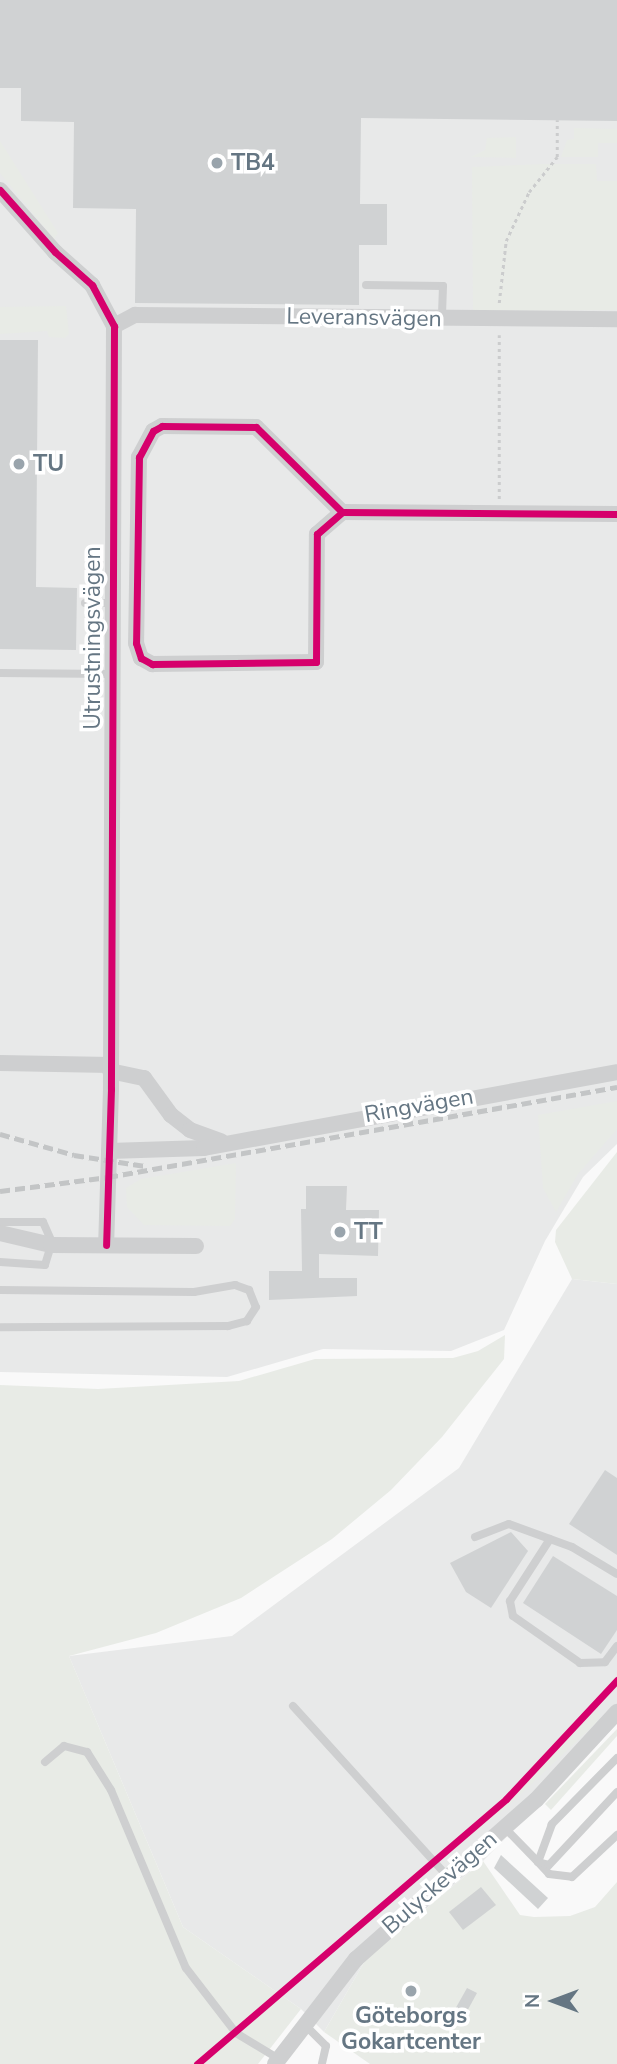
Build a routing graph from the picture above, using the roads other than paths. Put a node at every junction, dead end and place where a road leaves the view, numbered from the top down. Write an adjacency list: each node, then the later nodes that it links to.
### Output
1 (0, 190): 5 (street, Utrustningsvägen)
2 (366, 285): 3 (lane)
3 (442, 318): 4 (street, Leveransvägen); 5 (street, Leveransvägen)
4 (617, 320)
5 (114, 326): 9 (street, Utrustningsvägen)
6 (342, 512): 6 (street); 7 (street)
7 (617, 514)
8 (85, 603): 9 (lane)
9 (113, 603): 11 (street, Utrustningsvägen)
10 (0, 673): 11 (lane)
11 (112, 674): 13 (street, Utrustningsvägen)
12 (0, 1063): 13 (street)
13 (110, 1068): 15 (street); 16 (street, Utrustningsvägen)
14 (617, 1072): 15 (street, Ringvägen)
15 (221, 1142): 16 (street, Ringvägen)
16 (109, 1151): 20 (street)
17 (0, 1222): 19 (lane)
18 (0, 1233): 19 (street)
19 (51, 1245): 20 (street); 22 (lane)
20 (106, 1245): 21 (street)
21 (196, 1246)
22 (0, 1262)
23 (0, 1290): 24 (lane)
24 (0, 1327)
25 (475, 1537): 26 (lane)
26 (550, 1539): 27 (lane); 28 (lane)
27 (617, 1574)
28 (617, 1646)
29 (293, 1706): 37 (lane)
30 (617, 1713): 34 (street, Bulyckevägen)
31 (617, 1758): 36 (lane)
32 (45, 1762): 39 (lane)
33 (617, 1793): 36 (lane)
34 (504, 1827): 36 (lane); 37 (street, Bulyckevägen)
35 (617, 1835): 36 (lane)
36 (538, 1862)
37 (447, 1876): 38 (street, Bulyckevägen)
38 (304, 2024): 39 (street, Bulyckevägen); 40 (lane)
39 (277, 2061)
40 (324, 2061): 41 (lane)
41 (333, 2064)

